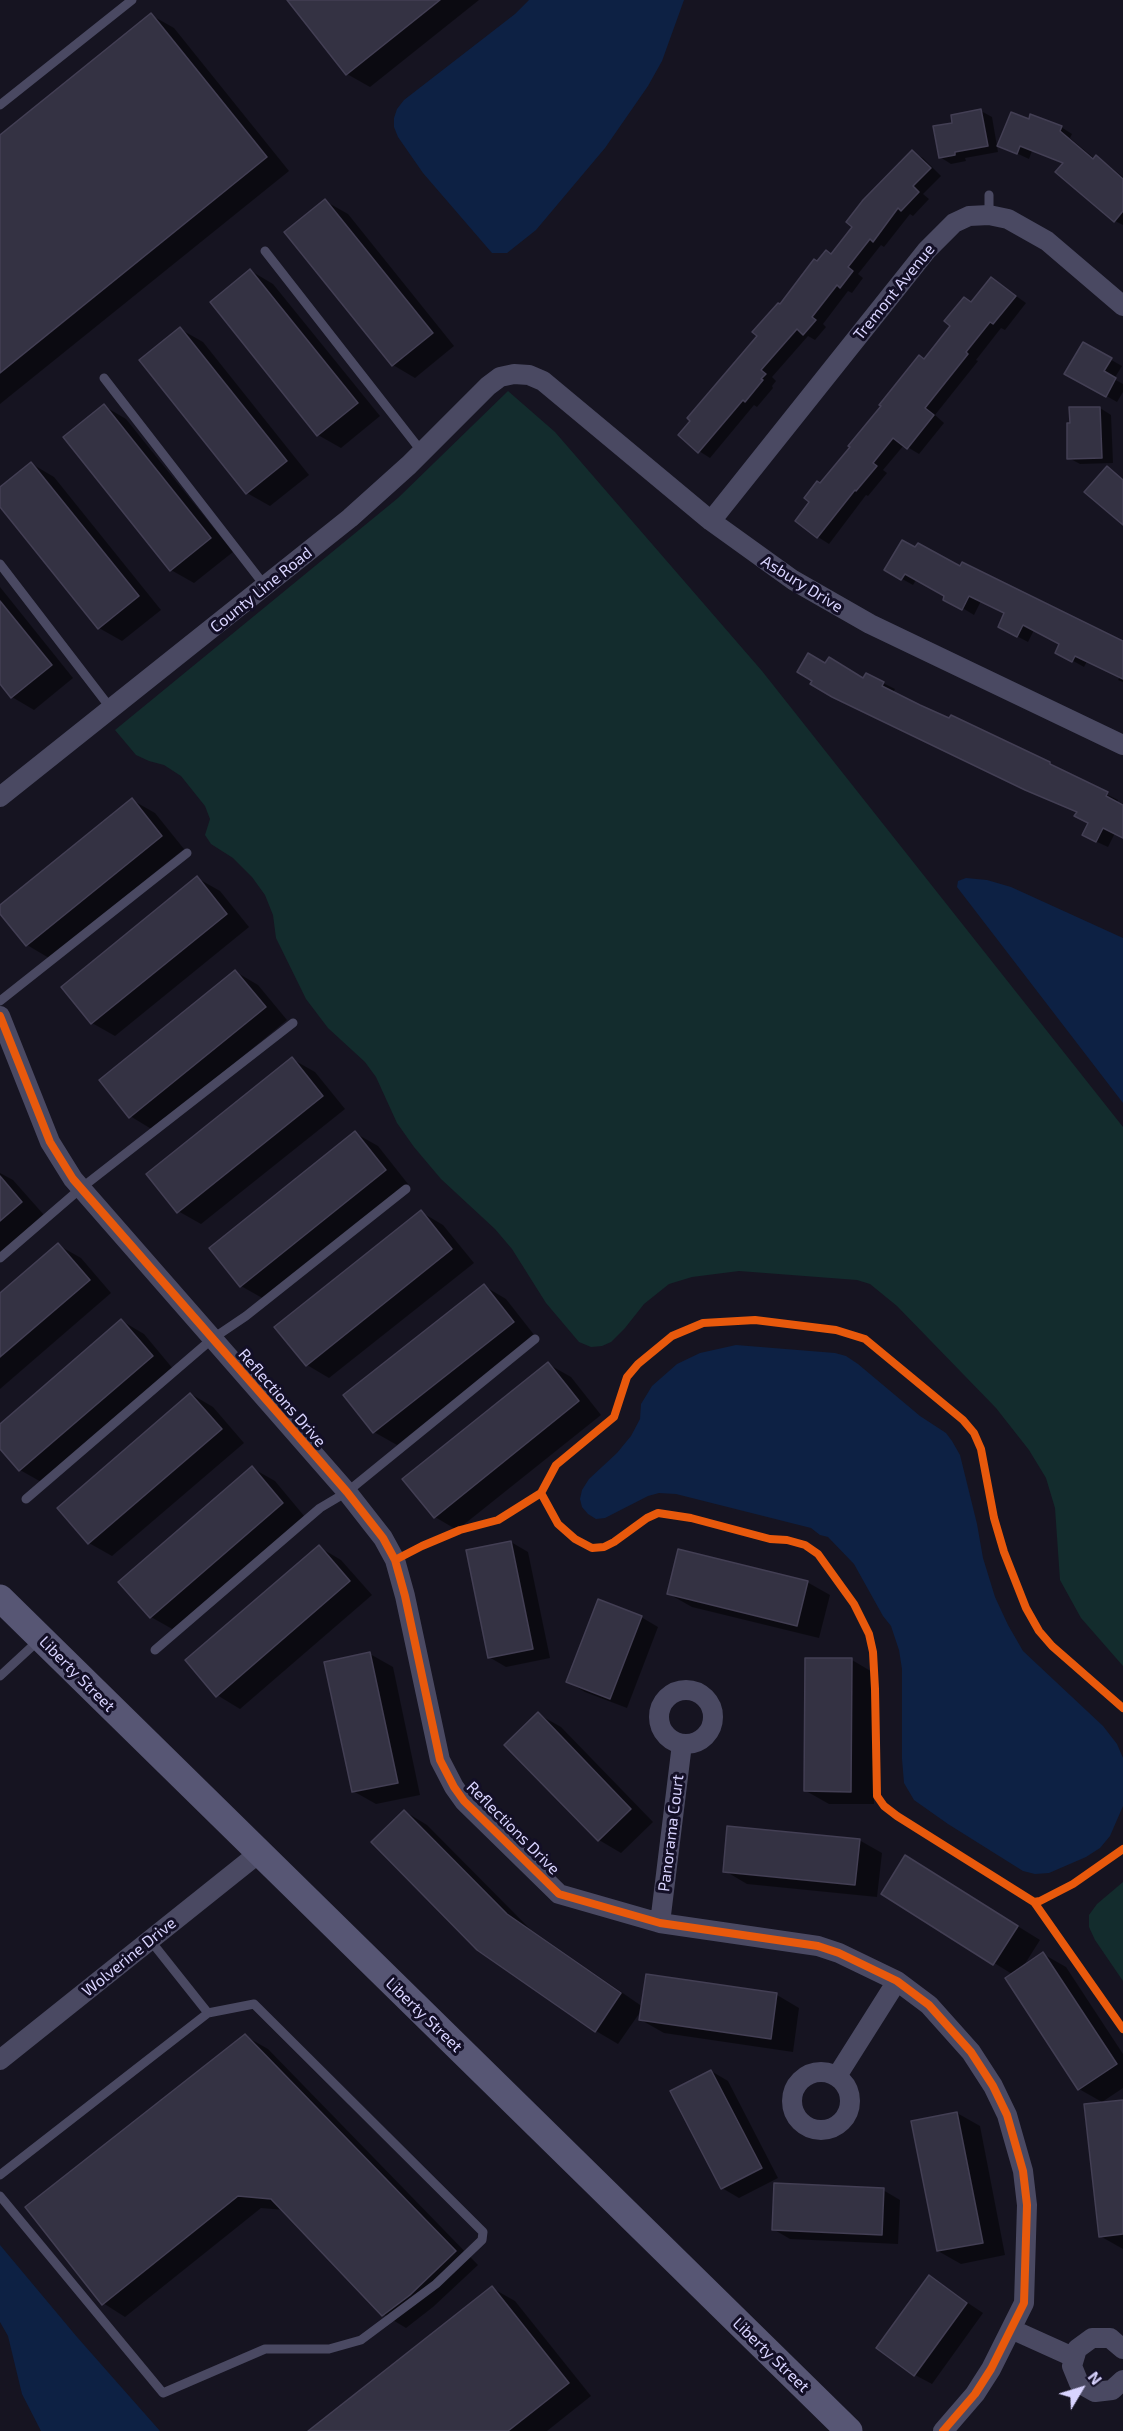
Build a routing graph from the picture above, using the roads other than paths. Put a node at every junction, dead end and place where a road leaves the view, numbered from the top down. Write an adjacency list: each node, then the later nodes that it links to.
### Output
1 (132, 0): 2 (lane)
2 (0, 105)
3 (265, 251): 7 (lane)
4 (1123, 306): 8 (street, Tremont Avenue)
5 (514, 374): 7 (street, County Line Road); 8 (street, Asbury Drive)
6 (104, 378): 10 (lane)
7 (422, 452): 10 (street, County Line Road)
8 (711, 521): 12 (street, Asbury Drive)
9 (0, 564): 11 (lane)
10 (265, 586): 11 (street, County Line Road)
11 (112, 710): 13 (street, County Line Road)
12 (1123, 745)
13 (0, 797)
14 (187, 853): 15 (lane)
15 (0, 1001)
16 (0, 1016): 18 (street, Reflections Drive)
17 (293, 1023): 18 (lane)
18 (80, 1189): 20 (lane); 21 (street, Reflections Drive)
19 (406, 1189): 21 (lane)
20 (0, 1258)
21 (212, 1339): 23 (street, Reflections Drive); 24 (lane)
22 (535, 1339): 23 (lane)
23 (347, 1492): 27 (lane); 31 (street, Reflections Drive)
24 (26, 1499)
25 (0, 1598): 26 (street, Liberty Street)
26 (41, 1639): 28 (lane); 30 (street, Liberty Street)
27 (155, 1650)
28 (0, 1676)
29 (682, 1744): 31 (street, Panorama Court)
30 (259, 1853): 32 (street, Wolverine Drive); 43 (street, Liberty Street)
31 (660, 1923): 33 (street, Reflections Drive)
32 (150, 1940): 34 (lane); 35 (street, Wolverine Drive)
33 (897, 1981): 36 (street); 39 (street, Reflections Drive)
34 (208, 2013): 37 (lane); 38 (lane)
35 (0, 2060)
36 (837, 2076)
37 (0, 2175)
38 (0, 2196)
39 (1011, 2329): 41 (street); 44 (street, Reflections Drive)
40 (1123, 2349): 41 (street)
41 (1073, 2357): 42 (street)
42 (1123, 2380)
43 (849, 2431)
44 (943, 2431)

